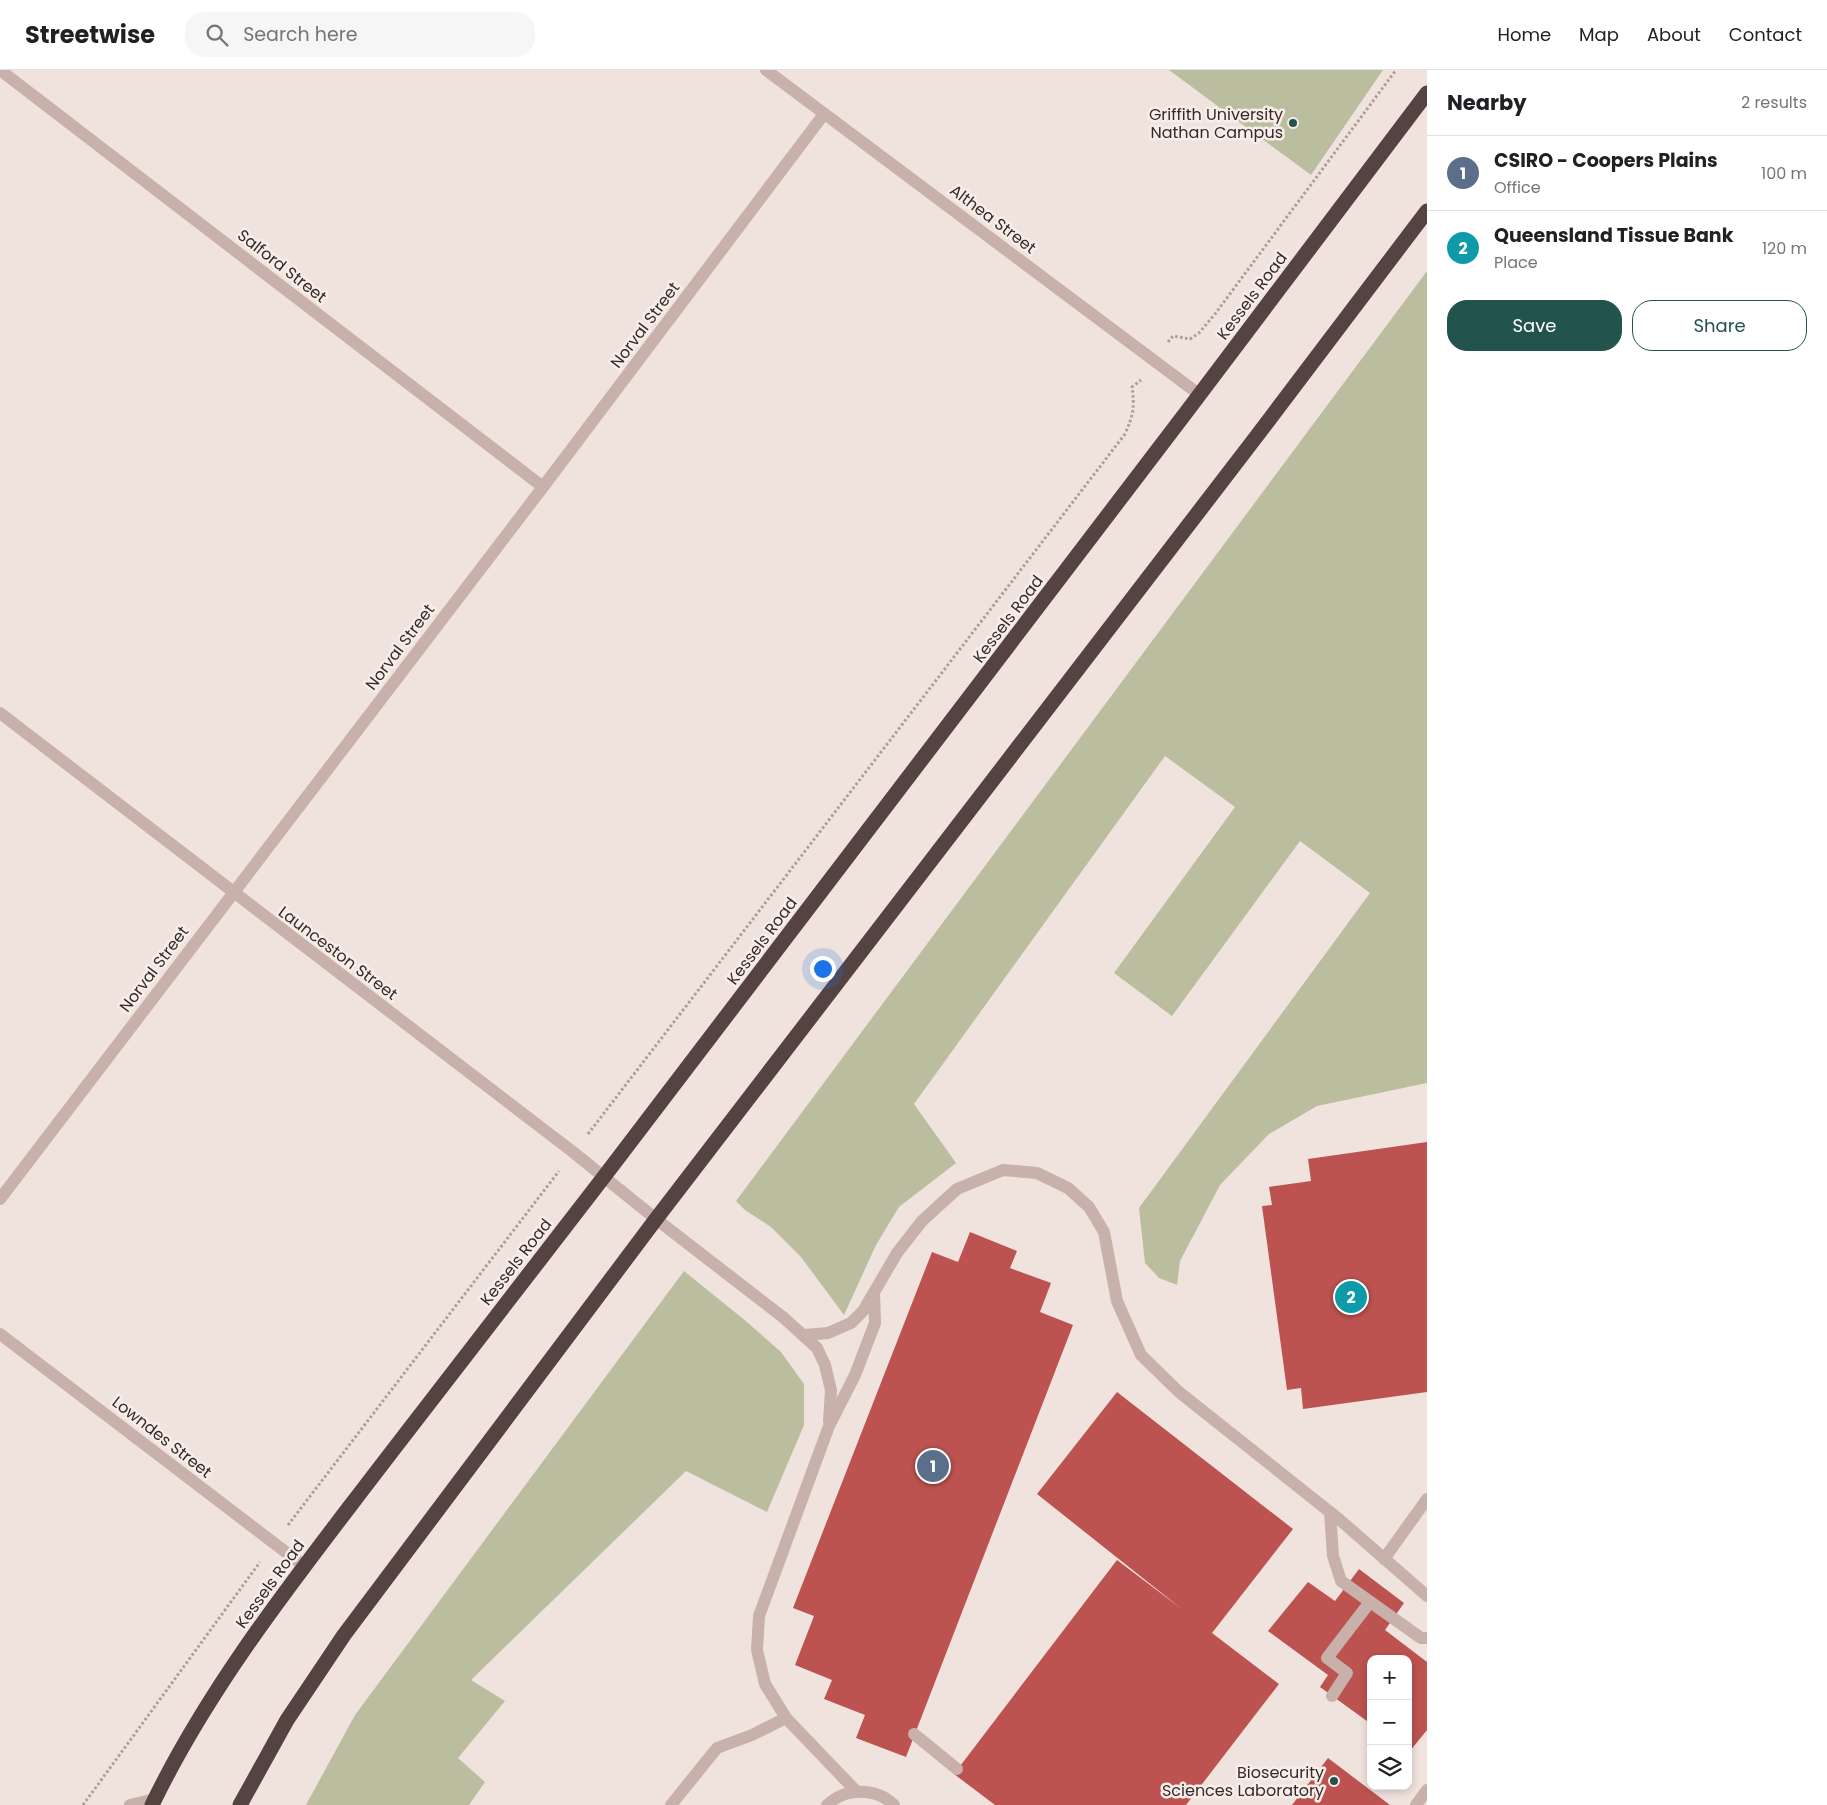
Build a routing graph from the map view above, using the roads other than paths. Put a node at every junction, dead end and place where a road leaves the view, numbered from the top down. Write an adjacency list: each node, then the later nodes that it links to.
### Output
1 (0, 70): 7 (street, Salford Street)
2 (766, 70): 4 (street, Althea Street)
3 (1427, 93): 6 (highway, Kessels Road)
4 (824, 114): 6 (street, Althea Street); 7 (street, Norval Street)
5 (1427, 211): 12 (highway)
6 (1200, 395): 10 (highway, Kessels Road)
7 (543, 487): 9 (street, Norval Street)
8 (0, 714): 9 (street, Launceston Street)
9 (233, 893): 10 (street, Launceston Street); 11 (street, Norval Street)
10 (604, 1177): 12 (street, Launceston Street); 20 (highway, Kessels Road)
11 (0, 1198)
12 (656, 1219): 15 (street, Launceston Street); 33 (highway)
13 (874, 1294): 15 (street); 16 (street); 18 (street)
14 (0, 1334): 20 (street, Lowndes Street)
15 (805, 1336): 16 (street, Launceston Street)
16 (829, 1426): 25 (street)
17 (1427, 1499): 19 (street)
18 (1330, 1512): 19 (street); 22 (street)
19 (1384, 1559): 21 (street)
20 (304, 1566): 30 (highway, Kessels Road)
21 (1427, 1596)
22 (1370, 1602): 23 (street); 24 (street)
23 (1427, 1638)
24 (1332, 1696)
25 (786, 1718): 29 (street); 34 (street)
26 (914, 1734): 27 (street)
27 (957, 1769)
28 (1427, 1790): 31 (street)
29 (856, 1791): 35 (street); 36 (street)
30 (154, 1802): 32 (street, Kessels Road)
31 (1416, 1804)
32 (130, 1805)
33 (240, 1805)
34 (670, 1805)
35 (827, 1805)
36 (894, 1805)

